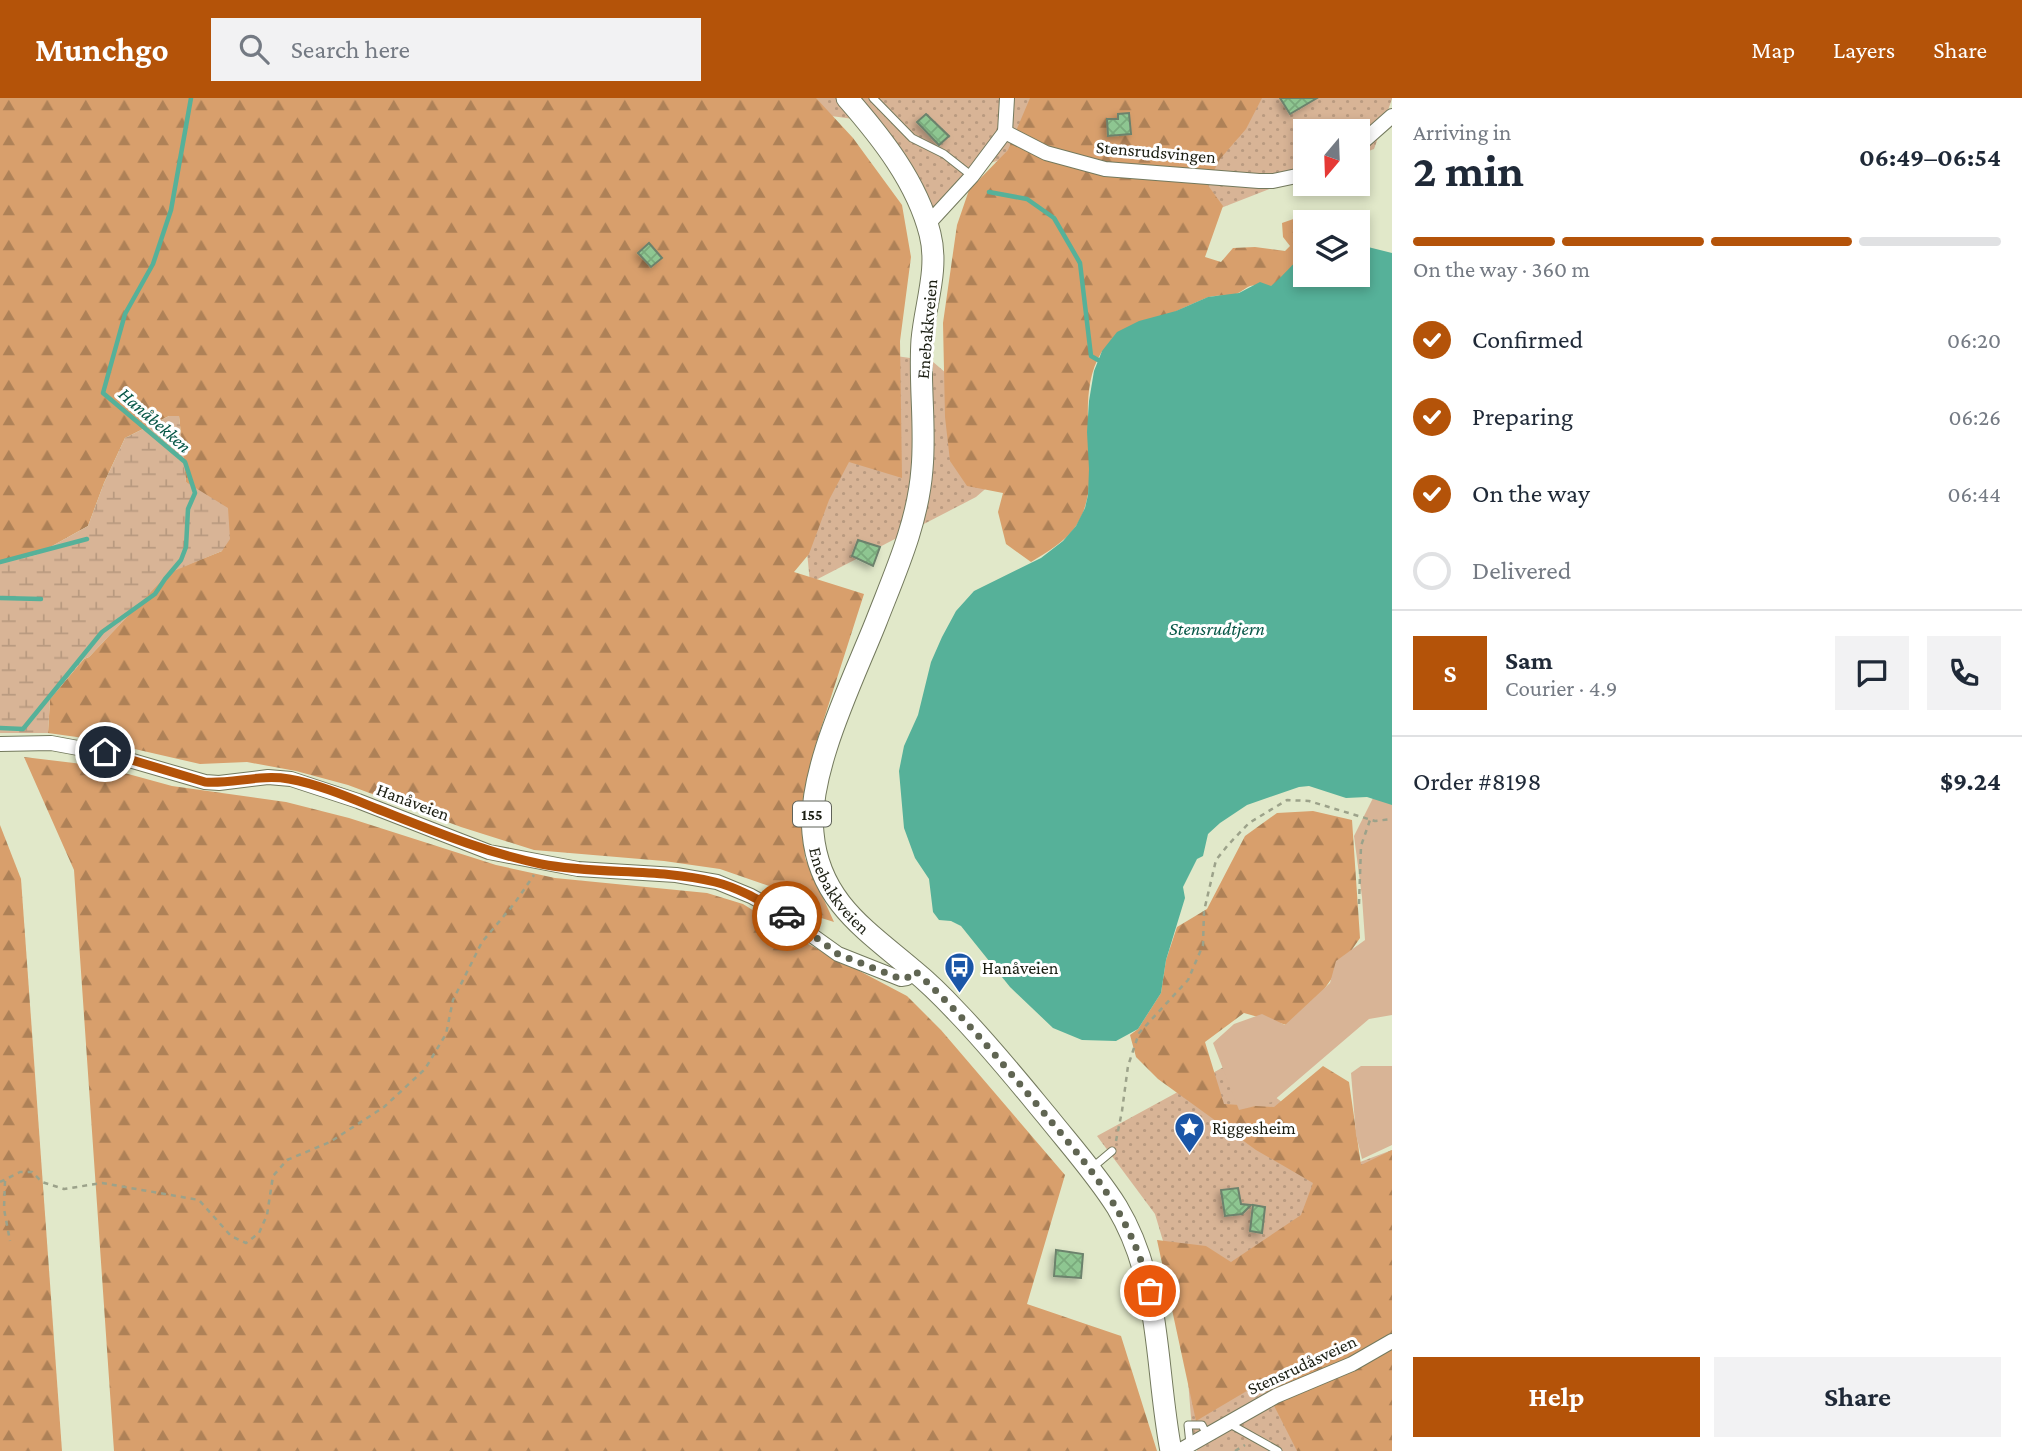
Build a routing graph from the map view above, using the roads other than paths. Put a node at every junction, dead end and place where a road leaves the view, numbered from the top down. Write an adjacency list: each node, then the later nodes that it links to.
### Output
1 (847, 98): 9 (main road, Enebakkveien / 155)
2 (873, 98): 7 (lane)
3 (1007, 98): 5 (street)
4 (1392, 116): 6 (street)
5 (1005, 132): 7 (street); 8 (street, Stensrudsvingen)
6 (1370, 135)
7 (972, 176): 9 (street)
8 (1293, 177)
9 (927, 225): 11 (main road, Enebakkveien / 155)
10 (0, 744): 11 (street, Hanåveien)
11 (915, 971): 13 (main road, Enebakkveien / 155)
12 (1112, 1151): 13 (lane)
13 (1090, 1170): 16 (main road, Enebakkveien / 155)
14 (1392, 1341): 15 (street, Stensrudåsveien)
15 (1229, 1424): 16 (street, Stensrudåsveien); 17 (lane)
16 (1180, 1449)
17 (1279, 1451)

